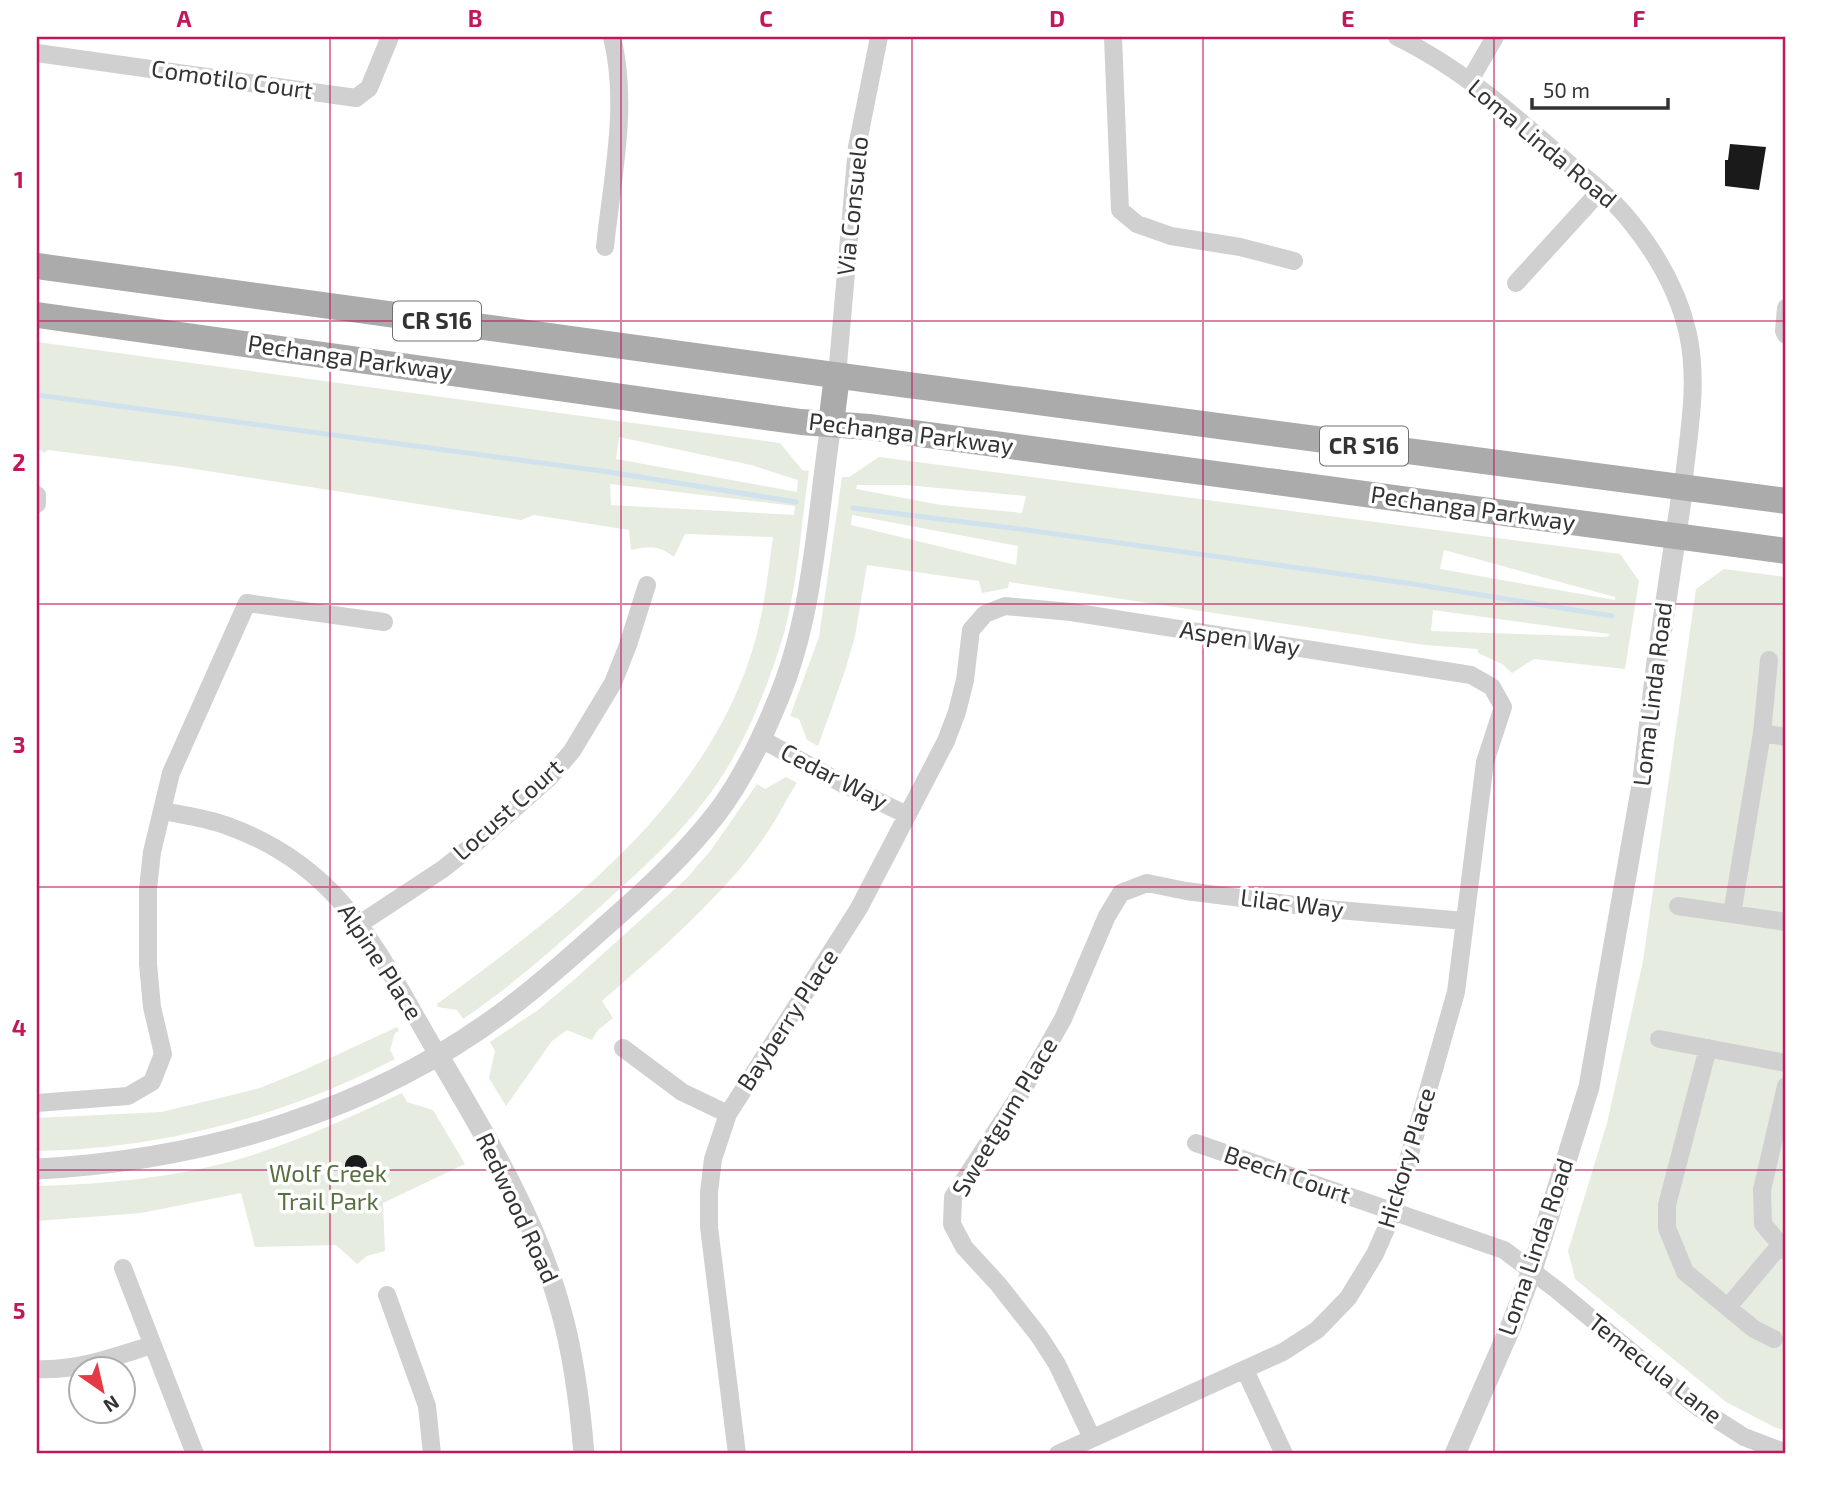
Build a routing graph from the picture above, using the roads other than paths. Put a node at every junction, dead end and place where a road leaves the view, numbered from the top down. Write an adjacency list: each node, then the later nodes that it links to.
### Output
1 (390, 37): 7 (street, Comotilo Court)
2 (611, 37): 10 (street)
3 (879, 37): 17 (street, Via Consuelo)
4 (1113, 37): 11 (street)
5 (1397, 37): 8 (street, Loma Linda Road)
6 (1495, 37): 8 (street)
7 (37, 52)
8 (1470, 80): 9 (street, Loma Linda Road)
9 (1600, 191): 13 (street); 19 (street, Loma Linda Road)
10 (605, 247)
11 (1294, 261)
12 (37, 267): 17 (main road, Pechanga Parkway / CR S16)
13 (1516, 283)
14 (1786, 308): 16 (street)
15 (37, 315): 18 (main road, Pechanga Parkway / CR S16)
16 (1786, 335)
17 (837, 376): 18 (main road); 19 (main road, Pechanga Parkway / CR S16)
18 (831, 424): 23 (main road, Pechanga Parkway / CR S16); 32 (street)
19 (1683, 487): 21 (main road, Pechanga Parkway / CR S16); 23 (street, Loma Linda Road)
20 (37, 495): 22 (street)
21 (1786, 501)
22 (37, 504)
23 (1675, 537): 24 (main road, Pechanga Parkway / CR S16); 54 (street, Loma Linda Road)
24 (1786, 551)
25 (647, 585): 40 (street, Locust Court)
26 (985, 614): 29 (street, Aspen Way); 34 (street, Bayberry Place)
27 (384, 622): 33 (street)
28 (1769, 660): 30 (street)
29 (1492, 687): 38 (street, Hickory Place)
30 (1762, 733): 31 (street); 37 (street)
31 (1786, 737)
32 (761, 739): 34 (street, Cedar Way); 44 (street)
33 (163, 811): 40 (street, Alpine Place); 47 (street)
34 (907, 815): 48 (street, Bayberry Place)
35 (1121, 893): 38 (street, Lilac Way); 61 (street, Sweetgum Place)
36 (1678, 906): 37 (street)
37 (1732, 914): 39 (street)
38 (1465, 921): 51 (street, Hickory Place)
39 (1786, 922)
40 (360, 923): 44 (street, Alpine Place)
41 (1659, 1039): 43 (street)
42 (623, 1048): 48 (street)
43 (1708, 1048): 45 (street); 56 (street)
44 (438, 1055): 50 (street); 65 (street, Redwood Road)
45 (1786, 1063)
46 (1786, 1086): 52 (street)
47 (37, 1103)
48 (728, 1114): 66 (street, Bayberry Place)
49 (1196, 1143): 51 (street, Beech Court)
50 (37, 1169)
51 (1393, 1213): 54 (street, Beech Court); 60 (street, Hickory Place)
52 (1784, 1247): 56 (street)
53 (123, 1268): 58 (street)
54 (1532, 1270): 62 (street, Temecula Lane); 69 (street, Loma Linda Road)
55 (387, 1295): 64 (street)
56 (1728, 1307): 57 (street)
57 (1774, 1339)
58 (152, 1345): 59 (street); 63 (street)
59 (37, 1368)
60 (1245, 1370): 61 (street, Hickory Place); 68 (street)
61 (1092, 1438): 67 (street, Hickory Place)
62 (1786, 1453)
63 (195, 1454)
64 (432, 1454)
65 (584, 1454)
66 (737, 1454)
67 (1058, 1454)
68 (1284, 1454)
69 (1455, 1454)

